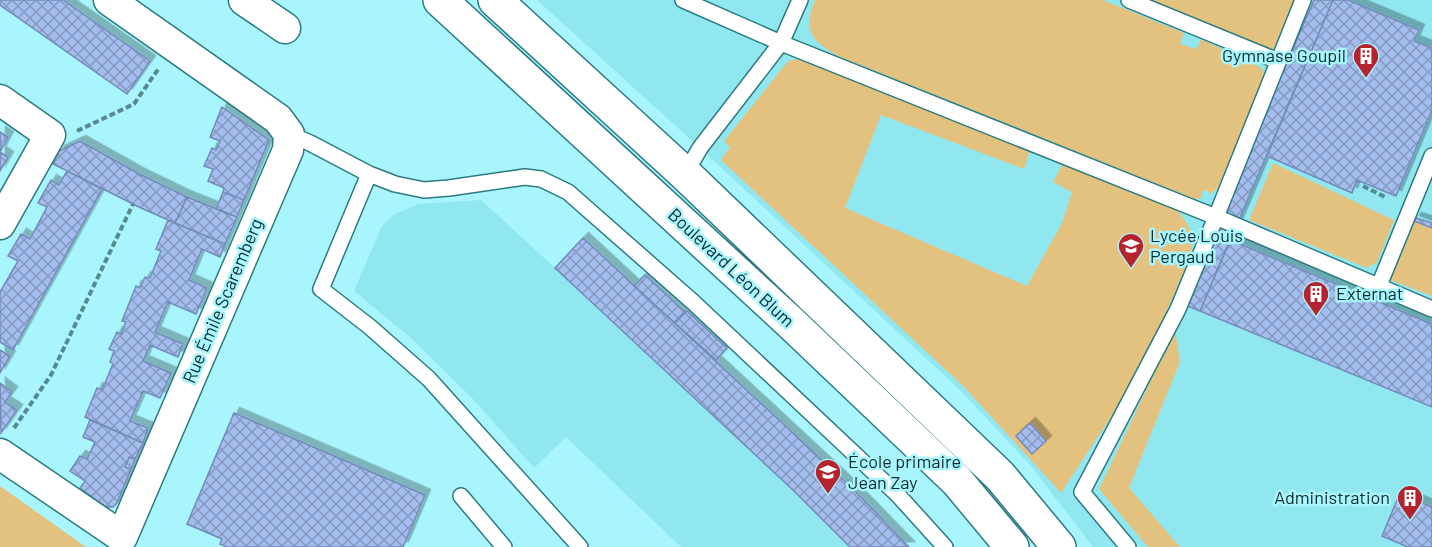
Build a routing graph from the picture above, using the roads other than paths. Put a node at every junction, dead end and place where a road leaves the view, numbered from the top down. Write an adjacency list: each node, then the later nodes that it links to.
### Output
1 (109, 0): 13 (street)
2 (244, 0): 9 (street)
3 (440, 0): 26 (main road, Boulevard Léon Blum)
4 (495, 0): 16 (main road, Boulevard Léon Blum)
5 (682, 0): 10 (lane)
6 (800, 0): 10 (lane)
7 (1129, 0): 11 (lane)
8 (1303, 0): 11 (lane)
9 (285, 28)
10 (781, 43): 16 (lane); 17 (lane)
11 (1278, 61): 17 (lane)
12 (0, 100): 18 (street)
13 (289, 134): 15 (lane); 21 (street, Rue Émile Scaremberg)
14 (1432, 156): 19 (lane)
15 (369, 174): 24 (lane); 25 (lane)
16 (685, 174): 27 (main road, Boulevard Léon Blum)
17 (1216, 217): 19 (lane); 28 (lane)
18 (0, 224)
19 (1378, 288): 20 (lane)
20 (1432, 309)
21 (6, 442)
22 (461, 496): 23 (lane)
23 (504, 547)
24 (580, 547)
25 (945, 547)
26 (1012, 547)
27 (1059, 547)
28 (1128, 547)

